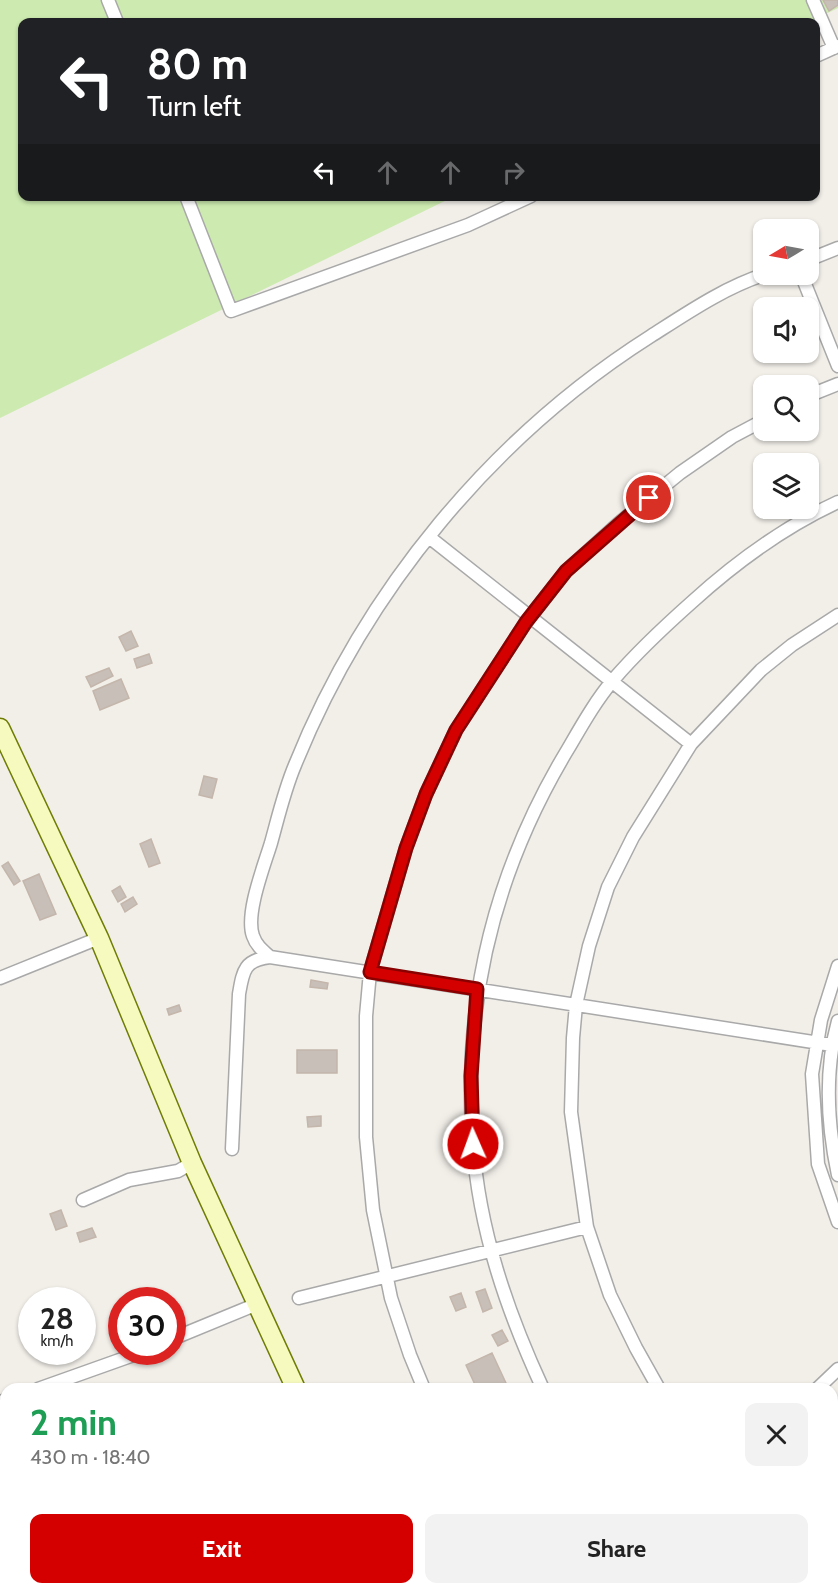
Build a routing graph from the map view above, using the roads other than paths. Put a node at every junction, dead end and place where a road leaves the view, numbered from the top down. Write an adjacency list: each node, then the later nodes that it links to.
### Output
1 (108, 0): 3 (street)
2 (813, 0): 4 (street)
3 (115, 18)
4 (836, 47): 5 (street)
5 (820, 55)
6 (188, 201): 7 (street)
7 (520, 201)
8 (838, 248): 9 (street)
9 (819, 256)
10 (753, 279): 17 (street)
11 (805, 285): 12 (street)
12 (838, 366)
13 (838, 384): 14 (street)
14 (819, 392)
15 (753, 426): 24 (street)
16 (838, 502): 26 (street)
17 (429, 537): 20 (street); 22 (street)
18 (838, 615): 20 (street)
19 (0, 728): 21 (street)
20 (691, 744): 27 (street)
21 (99, 938): 25 (street); 32 (street)
22 (270, 957): 24 (street); 31 (street)
23 (838, 966): 29 (street)
24 (370, 972): 26 (street); 44 (street)
25 (0, 978)
26 (477, 989): 27 (street); 45 (street)
27 (576, 1005): 29 (street); 36 (street)
28 (838, 1021): 30 (street)
29 (817, 1042): 30 (street); 35 (street)
30 (832, 1045): 33 (street)
31 (232, 1149)
32 (192, 1162): 34 (street); 38 (street)
33 (838, 1175)
34 (83, 1200)
35 (838, 1222)
36 (587, 1227): 37 (street); 46 (street)
37 (300, 1298)
38 (257, 1304): 39 (street); 43 (street)
39 (186, 1333)
40 (108, 1364): 42 (street)
41 (838, 1369): 47 (street)
42 (55, 1383)
43 (293, 1383)
44 (422, 1383)
45 (540, 1383)
46 (656, 1383)
47 (823, 1383)

